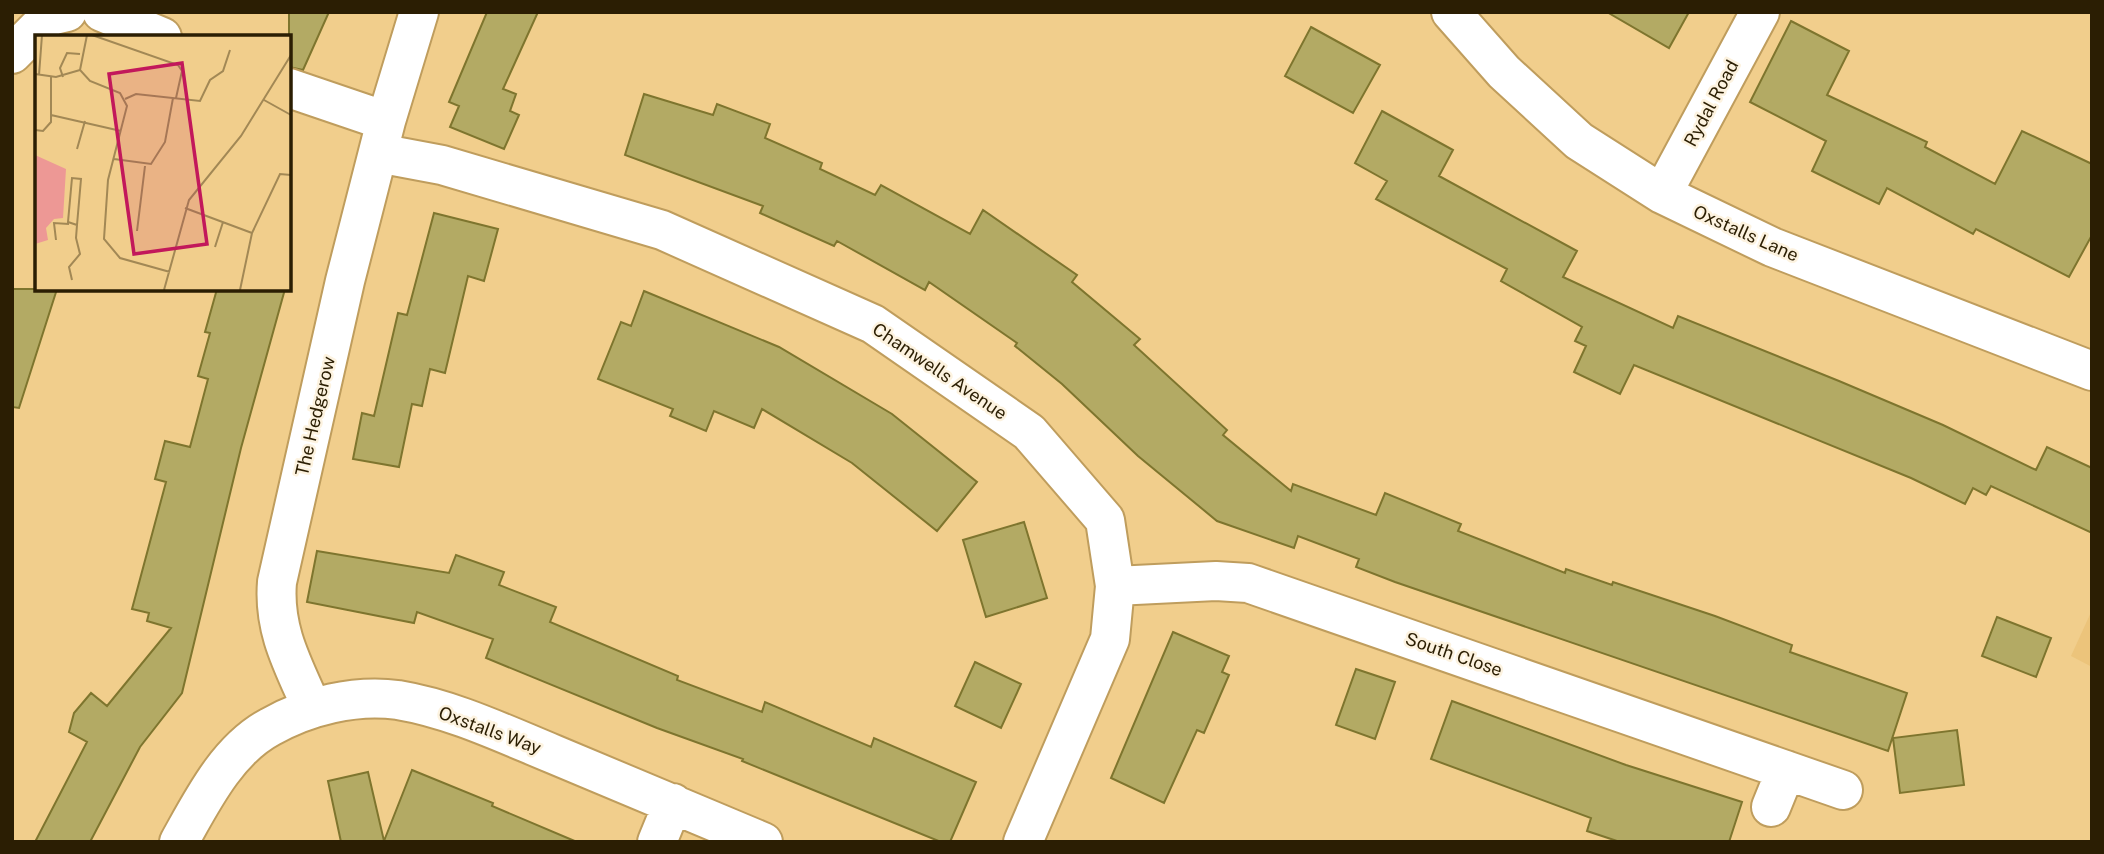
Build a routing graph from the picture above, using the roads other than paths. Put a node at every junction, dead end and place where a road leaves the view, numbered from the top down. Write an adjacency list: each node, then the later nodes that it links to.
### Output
1 (67, 12): 7 (street)
2 (102, 12): 6 (street)
3 (419, 12): 9 (street, The Hedgerow)
4 (1451, 12): 10 (street, Oxstalls Lane)
5 (1760, 12): 10 (street, Rydal Road)
6 (157, 35)
7 (12, 54)
8 (290, 89): 9 (street, Chamwells Avenue)
9 (382, 137): 12 (street, Chamwells Avenue); 13 (street, The Hedgerow)
10 (1662, 194): 11 (street, Oxstalls Lane)
11 (2092, 371)
12 (1115, 586): 14 (street, South Close); 21 (street, Chamwells Avenue)
13 (312, 708): 16 (street, Oxstalls Way); 18 (street, Oxstalls Way)
14 (1786, 770): 15 (street, South Close); 17 (street)
15 (1843, 790)
16 (673, 803): 19 (street); 20 (street, Oxstalls Way)
17 (1771, 807)
18 (179, 842)
19 (657, 842)
20 (763, 842)
21 (1023, 842)

